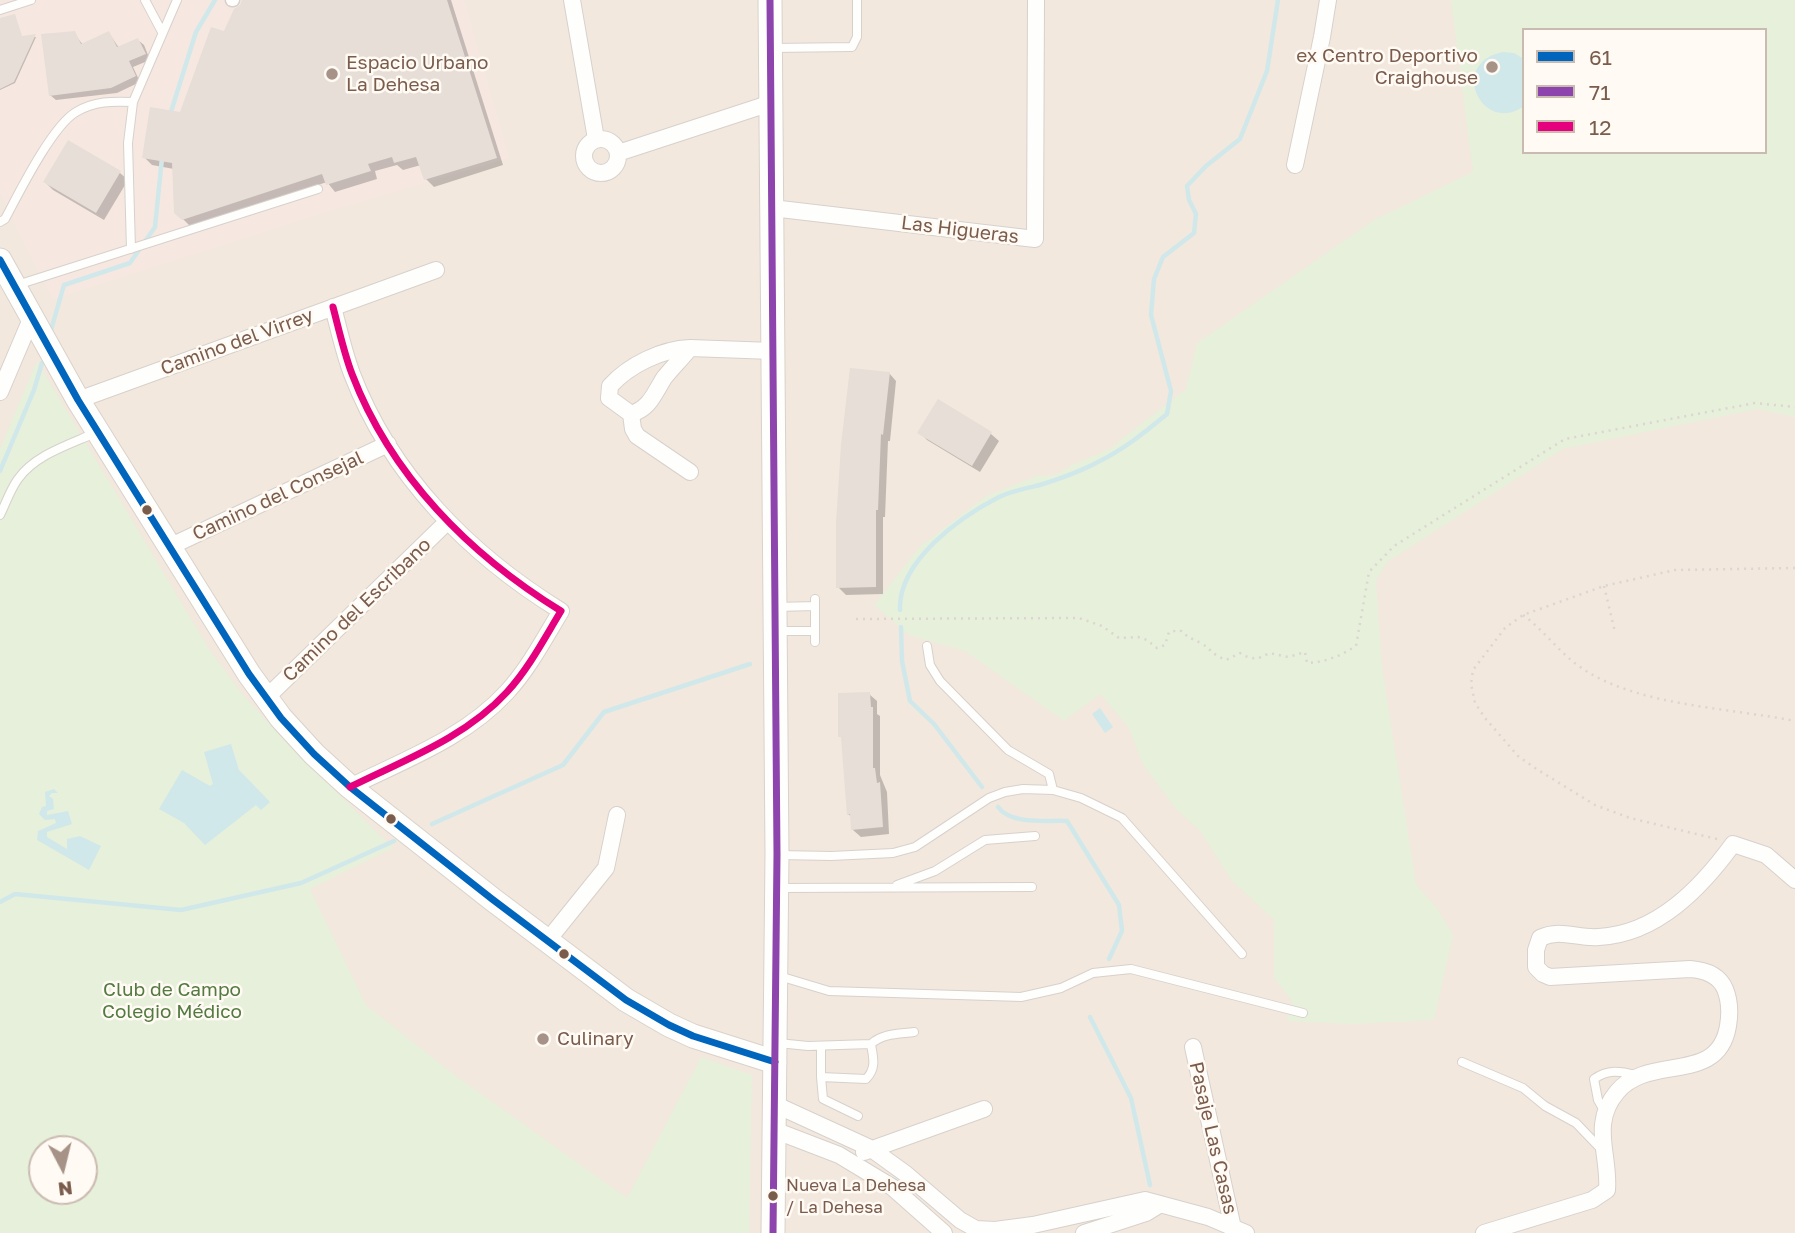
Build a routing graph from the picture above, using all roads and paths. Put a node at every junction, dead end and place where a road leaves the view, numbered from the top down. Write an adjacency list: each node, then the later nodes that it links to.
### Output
1 (31, 0): 9 (lane)
2 (145, 0): 10 (lane)
3 (177, 0): 10 (lane)
4 (572, 0): 14 (street)
5 (770, 0): 11 (main road)
6 (857, 0): 11 (lane)
7 (1036, 0): 18 (street, Las Higueras)
8 (1328, 0): 16 (street)
9 (0, 9)
10 (162, 32): 12 (lane)
11 (771, 48): 13 (main road)
12 (133, 102): 19 (lane); 20 (lane)
13 (771, 103): 15 (street); 18 (main road)
14 (596, 139): 15 (street); 15 (street)
15 (618, 153)
16 (1295, 165)
17 (318, 189): 20 (lane)
18 (772, 208): 29 (main road)
19 (0, 222)
20 (132, 249): 23 (lane)
21 (0, 260): 23 (main road)
22 (436, 270): 24 (street, Camino del Virrey)
23 (13, 287): 25 (main road)
24 (333, 307): 31 (street, Camino del Virrey); 35 (street)
25 (31, 319): 27 (street); 31 (main road)
26 (690, 348): 29 (street); 33 (street); 33 (street)
27 (18, 350): 28 (street); 30 (street)
28 (0, 351)
29 (773, 351): 42 (main road)
30 (0, 392)
31 (78, 400): 34 (main road)
32 (1795, 407): 44 (path)
33 (631, 414): 36 (street)
34 (97, 432): 37 (lane); 39 (main road)
35 (388, 444): 38 (street); 39 (street, Camino del Consejal)
36 (690, 472)
37 (0, 515)
38 (447, 522): 50 (street, Camino del Escribano); 52 (street)
39 (169, 547): 50 (main road)
40 (1795, 568): 41 (path)
41 (1604, 586): 43 (path); 47 (path)
42 (775, 607): 45 (main road); 46 (lane)
43 (1523, 615): 51 (path); 56 (path)
44 (856, 619)
45 (775, 631): 46 (lane); 57 (main road)
46 (815, 631): 48 (lane)
47 (1615, 632)
48 (816, 642)
49 (928, 646): 53 (lane)
50 (266, 698): 52 (main road)
51 (1795, 721)
52 (350, 787): 62 (main road)
53 (1053, 790): 57 (lane); 63 (lane)
54 (617, 815): 62 (street)
55 (1035, 836): 59 (lane)
56 (1733, 844): 58 (street); 72 (street)
57 (776, 854): 61 (main road)
58 (1795, 880)
59 (891, 887): 60 (lane); 61 (lane)
60 (1032, 887)
61 (776, 888): 64 (main road)
62 (548, 940): 70 (main road)
63 (1242, 954)
64 (776, 976): 65 (lane); 70 (main road)
65 (1303, 1013)
66 (914, 1032): 67 (lane)
67 (871, 1044): 68 (lane); 73 (lane)
68 (821, 1046): 70 (lane); 73 (lane)
69 (1193, 1047): 83 (street, Pasaje Las Casas)
70 (775, 1053): 74 (main road)
71 (1462, 1062): 80 (lane)
72 (1639, 1075): 76 (street); 76 (lane)
73 (821, 1077): 77 (lane)
74 (774, 1104): 78 (main road); 79 (street, Pasaje Las Casas)
75 (984, 1109): 79 (street)
76 (1606, 1114): 80 (street)
77 (858, 1116)
78 (774, 1130): 81 (street); 84 (main road)
79 (870, 1148): 81 (street); 82 (street, Pasaje Las Casas)
80 (1603, 1154): 87 (street)
81 (849, 1162): 85 (street)
82 (1159, 1205): 83 (street, Pasaje Las Casas); 86 (street)
83 (1239, 1230)
84 (773, 1233)
85 (944, 1233)
86 (1084, 1233)
87 (1484, 1233)

